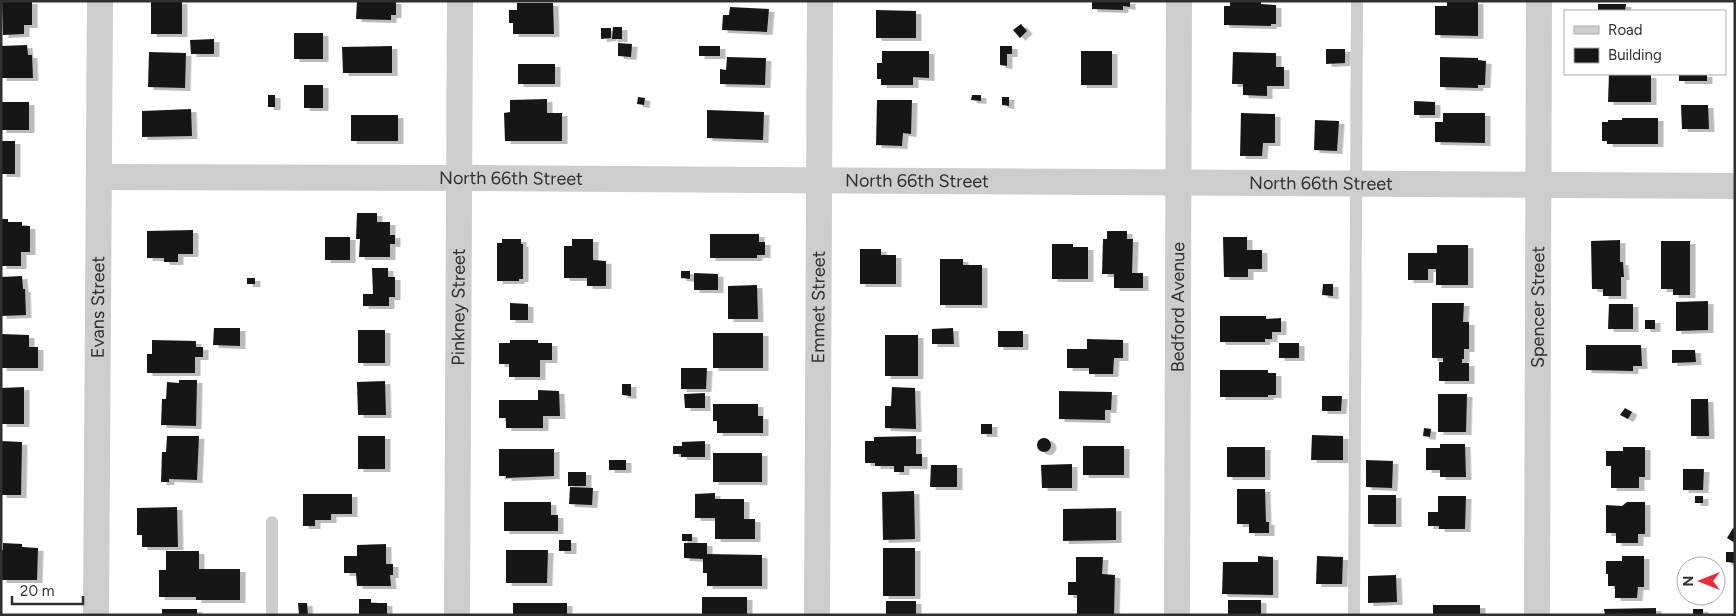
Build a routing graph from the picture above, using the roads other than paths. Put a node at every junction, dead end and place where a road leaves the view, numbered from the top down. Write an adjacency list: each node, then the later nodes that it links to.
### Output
1 (100, 1): 7 (street, Evans Street)
2 (460, 1): 8 (street, Pinkney Street)
3 (820, 1): 9 (street, Emmet Street)
4 (1179, 1): 10 (street, Bedford Avenue)
5 (1357, 1): 11 (lane)
6 (1539, 1): 12 (street, Spencer Street)
7 (99, 178): 8 (street, North 66th Street); 15 (street, Evans Street)
8 (459, 178): 9 (street, North 66th Street); 17 (street, Pinkney Street)
9 (819, 181): 10 (street, North 66th Street); 18 (street, Emmet Street)
10 (1178, 184): 11 (street, North 66th Street); 19 (street, Bedford Avenue)
11 (1356, 184): 12 (street, North 66th Street); 20 (lane)
12 (1539, 185): 13 (street, North 66th Street); 21 (street, Spencer Street)
13 (1735, 186)
14 (272, 522): 16 (lane)
15 (96, 615)
16 (272, 615)
17 (457, 615)
18 (817, 615)
19 (1177, 615)
20 (1354, 615)
21 (1537, 615)

